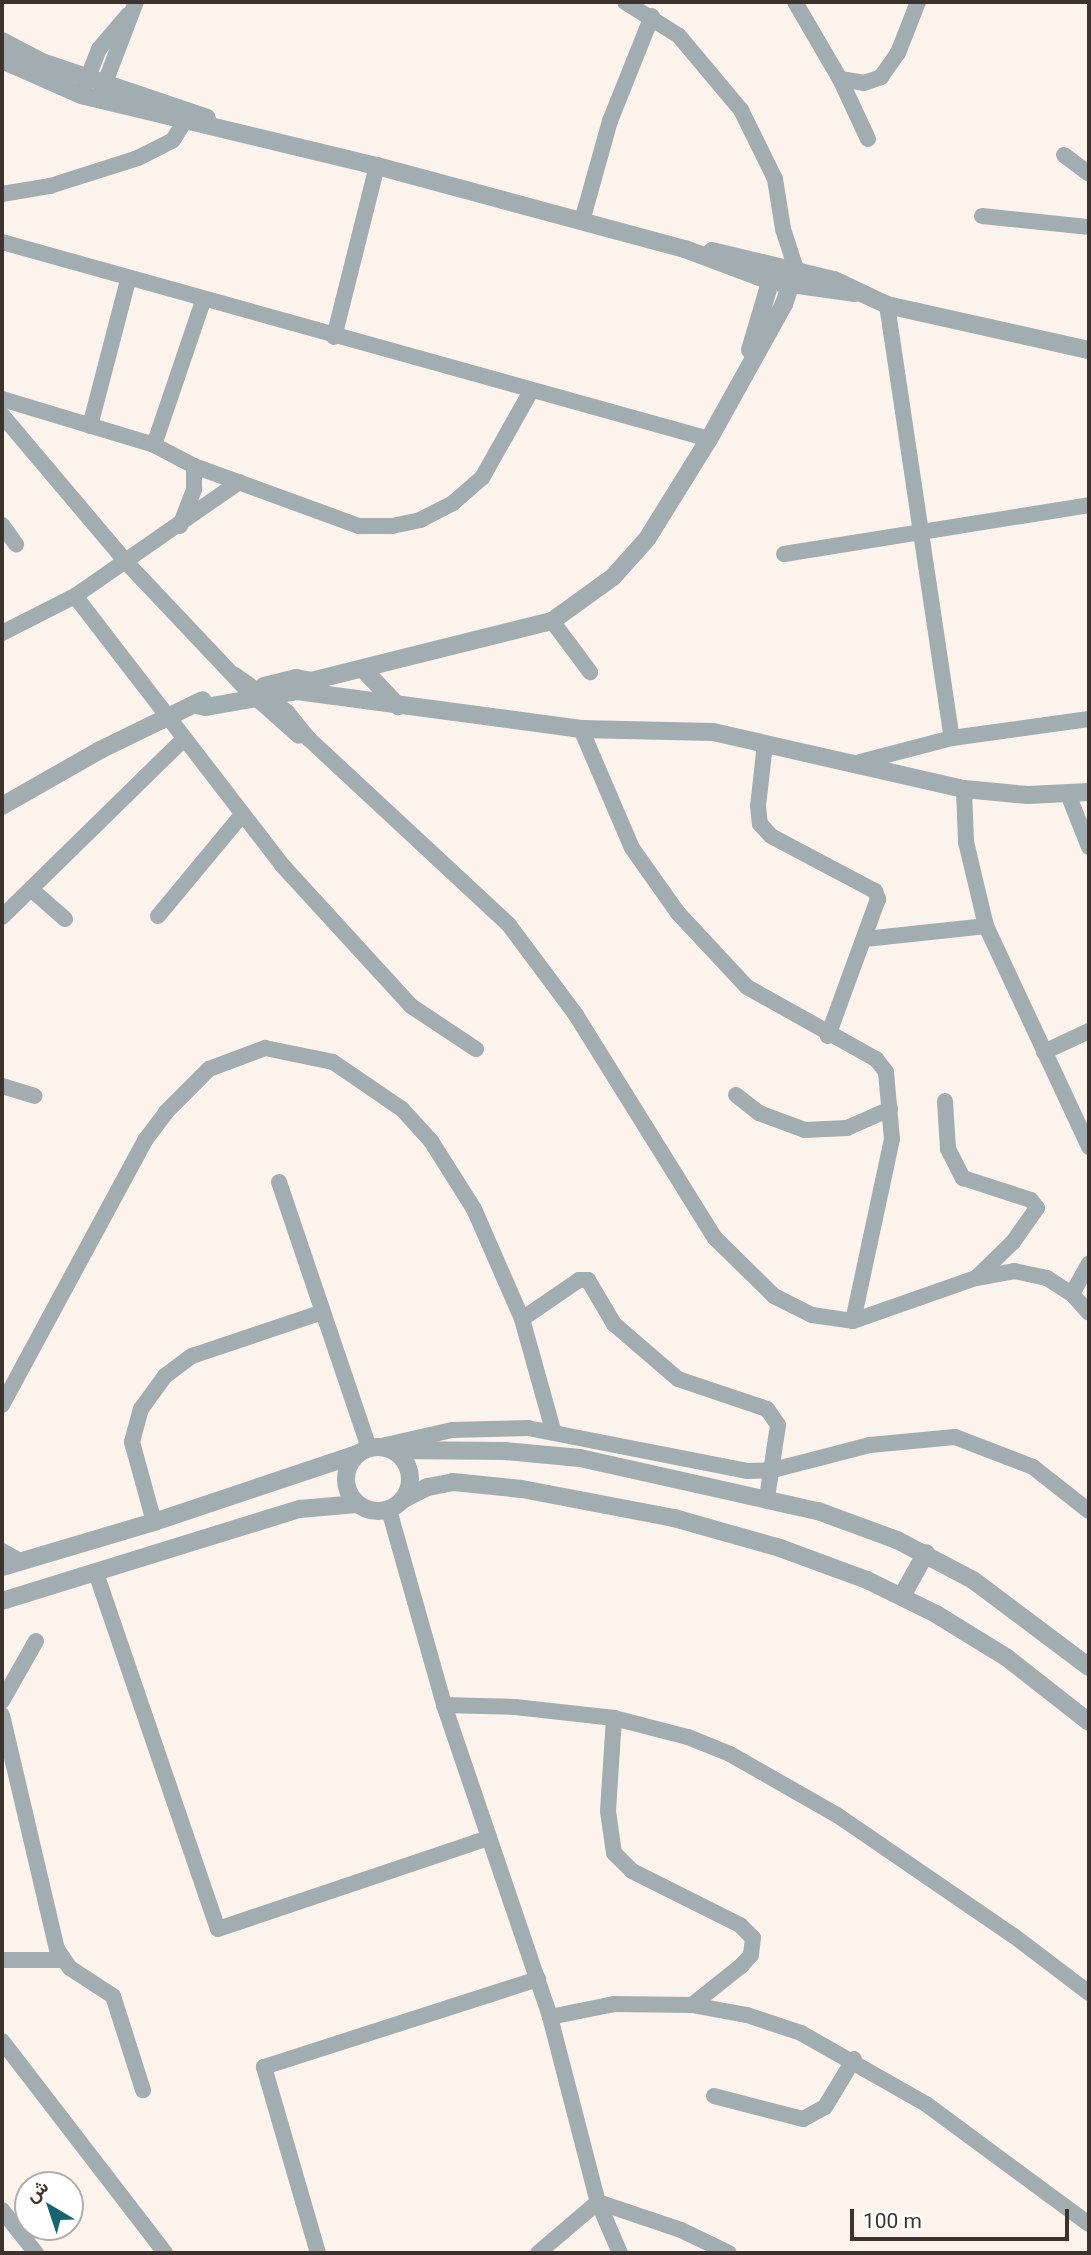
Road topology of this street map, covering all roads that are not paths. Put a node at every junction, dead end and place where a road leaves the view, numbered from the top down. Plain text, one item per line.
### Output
1 (626, 2) edge
2 (795, 2) edge
3 (918, 2) edge
4 (134, 6) edge
5 (652, 16) junction
6 (2, 41) edge
7 (2, 60) edge
8 (97, 78) junction
9 (839, 79) junction
10 (81, 95) junction
11 (99, 99) junction
12 (185, 121) junction
13 (223, 125) junction
14 (868, 139) dead end
15 (1064, 155) dead end
16 (377, 166) junction
17 (1089, 173) edge
18 (2, 194) edge
19 (982, 216) dead end
20 (582, 221) junction
21 (1089, 226) edge
22 (2, 242) edge
23 (790, 250) junction
24 (773, 272) junction
25 (794, 277) junction
26 (128, 280) junction
27 (203, 300) junction
28 (887, 305) junction
29 (334, 337) junction
30 (1089, 350) edge
31 (745, 367) junction
32 (531, 391) junction
33 (2, 399) edge
34 (2, 415) edge
35 (90, 426) junction
36 (709, 439) junction
37 (154, 445) junction
38 (194, 466) junction
39 (239, 482) junction
40 (1089, 505) edge
41 (2, 524) edge
42 (180, 526) junction
43 (922, 534) junction
44 (16, 544) dead end
45 (784, 554) dead end
46 (127, 563) junction
47 (75, 596) junction
48 (552, 621) junction
49 (2, 632) edge
50 (358, 672) junction
51 (590, 672) dead end
52 (304, 686) junction
53 (257, 693) junction
54 (364, 702) junction
55 (398, 706) junction
56 (164, 717) junction
57 (1089, 719) edge
58 (581, 729) junction
59 (952, 738) junction
60 (182, 741) junction
61 (765, 744) junction
62 (860, 762) junction
63 (964, 789) junction
64 (1089, 792) edge
65 (1068, 794) junction
66 (2, 806) edge
67 (241, 816) junction
68 (1089, 847) edge
69 (32, 890) junction
70 (158, 916) dead end
71 (2, 917) edge
72 (65, 919) dead end
73 (986, 926) junction
74 (865, 939) junction
75 (1089, 1031) edge
76 (828, 1036) junction
77 (476, 1049) dead end
78 (1044, 1052) junction
79 (2, 1086) edge
80 (736, 1095) dead end
81 (35, 1096) dead end
82 (945, 1101) dead end
83 (890, 1109) junction
84 (1089, 1147) edge
85 (279, 1182) dead end
86 (1089, 1263) edge
87 (976, 1278) junction
88 (1072, 1294) junction
89 (323, 1312) junction
90 (1089, 1313) edge
91 (522, 1319) junction
92 (853, 1321) junction
93 (2, 1405) edge
94 (553, 1430) junction
95 (374, 1450) junction
96 (773, 1470) junction
97 (767, 1497) junction
98 (357, 1504) junction
99 (396, 1505) junction
100 (1089, 1511) edge
101 (154, 1522) junction
102 (2, 1551) edge
103 (926, 1553) junction
104 (20, 1561) junction
105 (2, 1567) edge
106 (96, 1573) junction
107 (902, 1596) junction
108 (2, 1601) edge
109 (36, 1641) dead end
110 (1089, 1667) edge
111 (2, 1701) edge
112 (444, 1705) junction
113 (2, 1715) edge
114 (614, 1718) junction
115 (1089, 1722) edge
116 (489, 1838) junction
117 (2, 1960) edge
118 (62, 1960) junction
119 (538, 1979) junction
120 (1089, 1993) edge
121 (691, 2005) junction
122 (550, 2017) junction
123 (2, 2041) edge
124 (854, 2059) junction
125 (143, 2090) dead end
126 (713, 2096) dead end
127 (598, 2202) junction
128 (2, 2210) edge
129 (1089, 2224) edge
130 (534, 2252) edge
131 (36, 2253) edge
132 (166, 2253) edge
133 (318, 2253) edge
134 (620, 2253) edge
135 (729, 2253) edge

1 - 5 street
2 - 9 street
3 - 9 street
4 - 8 street
5 - 20 street
5 - 23 street
6 - 8 street
7 - 10 street
8 - 10 street
8 - 11 street
8 - 13 street
9 - 14 street
10 - 11 street
11 - 12 street
12 - 13 street
12 - 18 street
13 - 16 street
15 - 17 street
16 - 20 street
16 - 29 street
19 - 21 street
20 - 24 street
22 - 26 street
23 - 24 street
23 - 25 street
24 - 25 street
24 - 31 street
25 - 28 street
25 - 31 street
26 - 27 street
26 - 35 street
27 - 29 street
27 - 37 street
28 - 30 street
28 - 43 street
29 - 32 street
31 - 36 street
32 - 36 street
32 - 39 street
33 - 35 street
34 - 46 street
35 - 37 street
36 - 48 street
37 - 38 street
38 - 39 street
38 - 42 street
39 - 42 street
40 - 43 street
41 - 44 street
42 - 46 street
43 - 45 street
43 - 59 street
46 - 47 street
46 - 53 street
47 - 49 street
47 - 56 street
48 - 50 street
48 - 51 street
50 - 52 street
50 - 54 street
50 - 55 street
52 - 53 street
52 - 54 street
53 - 56 street
53 - 92 street
54 - 55 street
55 - 58 street
56 - 60 street
56 - 66 street
57 - 59 street
58 - 61 street
58 - 76 street
59 - 62 street
60 - 67 street
60 - 69 street
61 - 62 street
61 - 74 street
62 - 63 street
63 - 65 street
63 - 73 street
64 - 65 street
65 - 68 street
67 - 70 street
67 - 77 street
69 - 71 street
69 - 72 street
73 - 74 street
73 - 78 street
74 - 76 street
75 - 78 street
76 - 83 street
78 - 84 street
79 - 81 street
80 - 83 street
82 - 87 street
83 - 92 street
85 - 89 street
86 - 88 street
87 - 88 street
87 - 92 street
88 - 90 street
89 - 95 street
89 - 101 street
91 - 93 street
91 - 94 street
91 - 96 street
94 - 95 street
94 - 96 street
95 - 97 street
95 - 98 street
95 - 99 street
95 - 101 street
96 - 97 street
96 - 100 street
97 - 103 street
98 - 99 street
98 - 106 street
99 - 107 street
99 - 112 street
101 - 104 street
102 - 104 street
103 - 107 street
103 - 110 street
104 - 105 street
106 - 108 street
106 - 116 street
107 - 115 street
109 - 111 street
112 - 114 street
112 - 116 street
113 - 118 street
114 - 120 street
114 - 121 street
116 - 119 street
117 - 118 street
118 - 125 street
119 - 122 street
119 - 133 street
121 - 122 street
121 - 124 street
122 - 127 street
123 - 132 street
124 - 126 street
124 - 129 street
127 - 130 street
127 - 134 street
127 - 135 street
128 - 131 street

